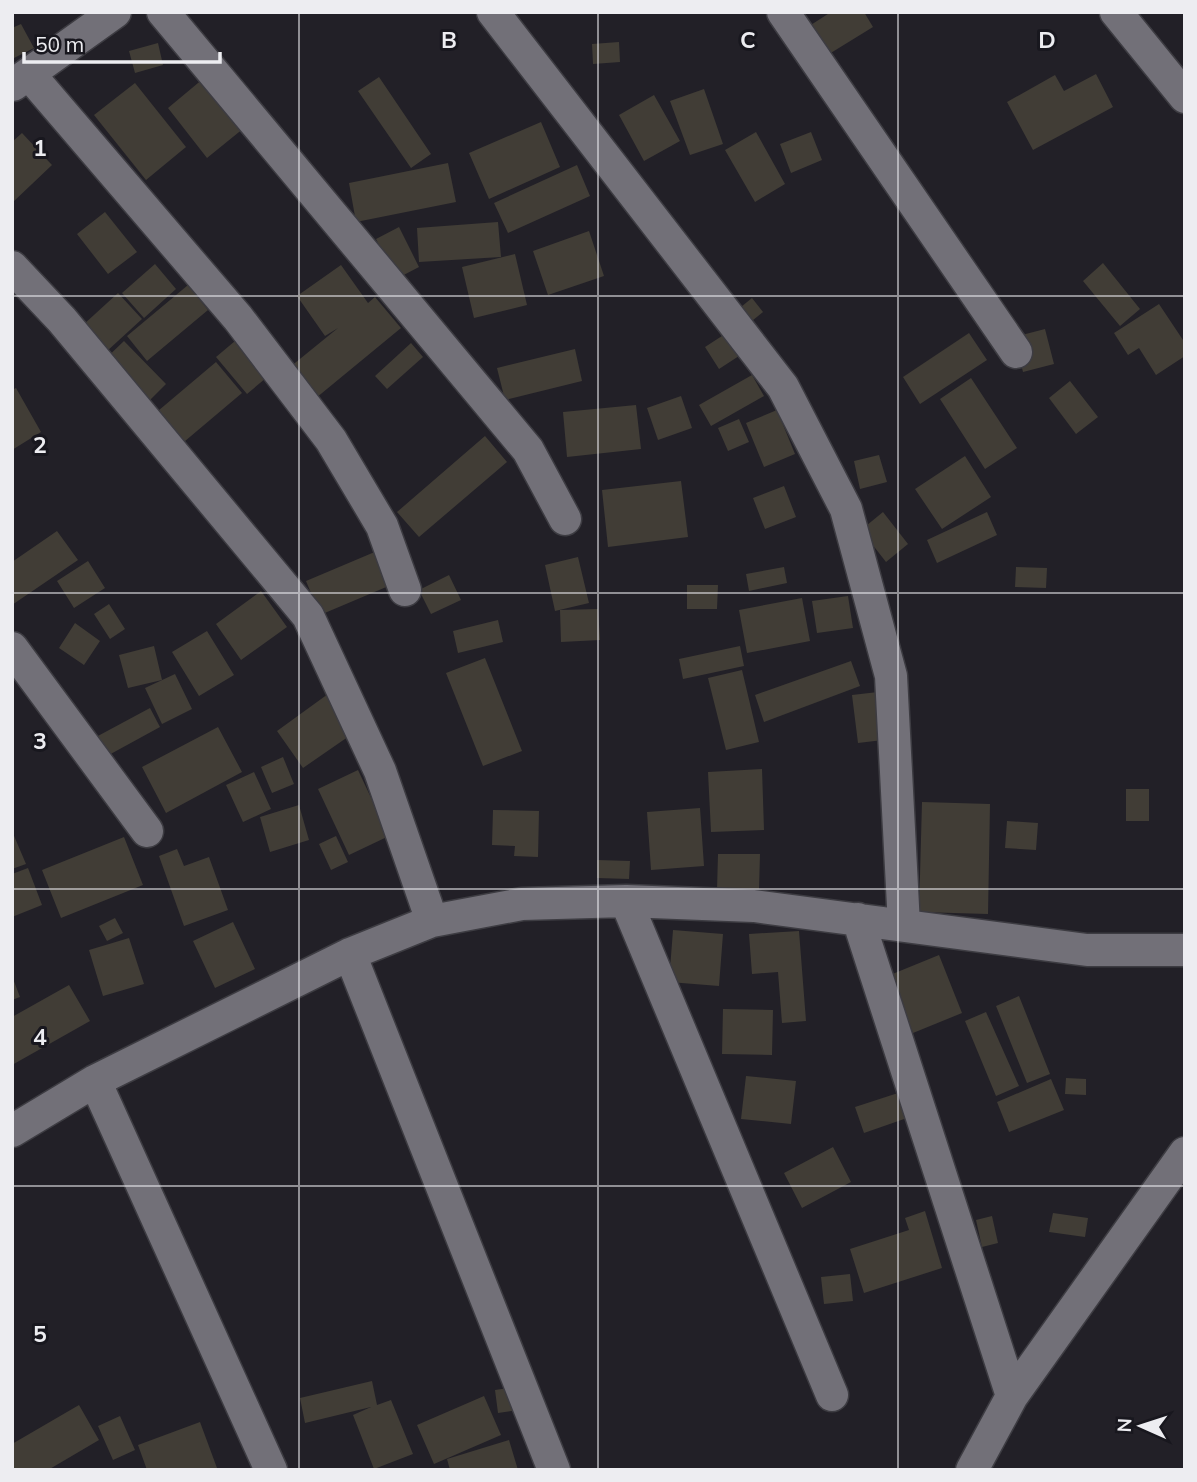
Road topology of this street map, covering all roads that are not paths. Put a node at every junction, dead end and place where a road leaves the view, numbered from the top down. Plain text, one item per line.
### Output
1 (115, 12) edge
2 (163, 12) edge
3 (494, 12) edge
4 (783, 12) edge
5 (1116, 12) edge
6 (20, 80) edge
7 (1185, 97) edge
8 (12, 267) edge
9 (1016, 352) dead end
10 (565, 519) dead end
11 (405, 590) dead end
12 (12, 648) edge
13 (147, 831) dead end
14 (626, 901) junction
15 (858, 919) junction
16 (432, 921) junction
17 (904, 925) junction
18 (1185, 950) edge
19 (350, 954) junction
20 (95, 1081) junction
21 (12, 1131) edge
22 (1185, 1153) edge
23 (832, 1395) dead end
24 (1012, 1396) junction
25 (271, 1470) edge
26 (554, 1470) edge
27 (972, 1470) edge

1 - 6 street
2 - 10 street
3 - 17 street
4 - 9 street
5 - 7 street
6 - 11 street
8 - 16 street
12 - 13 street
14 - 15 street
14 - 16 street
14 - 23 street
15 - 17 street
15 - 24 street
16 - 19 street
17 - 18 street
19 - 20 street
19 - 26 street
20 - 21 street
20 - 25 street
22 - 24 street
24 - 27 street

